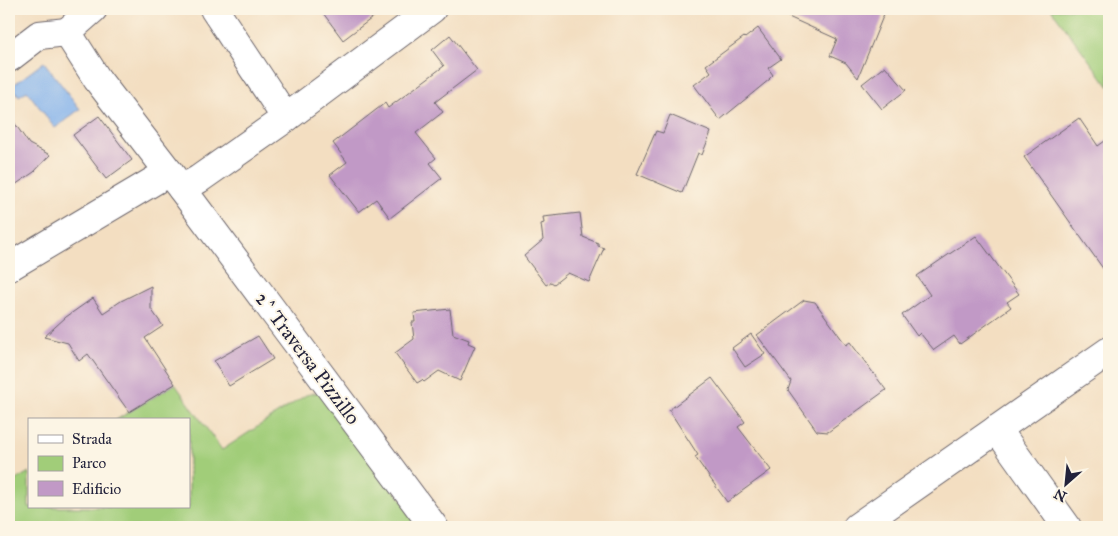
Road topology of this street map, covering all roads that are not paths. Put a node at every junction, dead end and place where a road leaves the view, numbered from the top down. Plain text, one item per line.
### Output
1 (93, 9) edge
2 (214, 9) edge
3 (432, 9) edge
4 (67, 32) junction
5 (9, 58) edge
6 (286, 118) junction
7 (175, 180) junction
8 (9, 268) edge
9 (1109, 351) edge
10 (997, 429) junction
11 (434, 527) edge
12 (857, 527) edge
13 (1067, 527) edge

1 - 4 street
2 - 6 street
3 - 6 street
4 - 5 street
4 - 7 street, 2^ Traversa Pizzillo
6 - 7 street
7 - 8 street
7 - 11 street, 2^ Traversa Pizzillo
9 - 10 street
10 - 12 street
10 - 13 street

